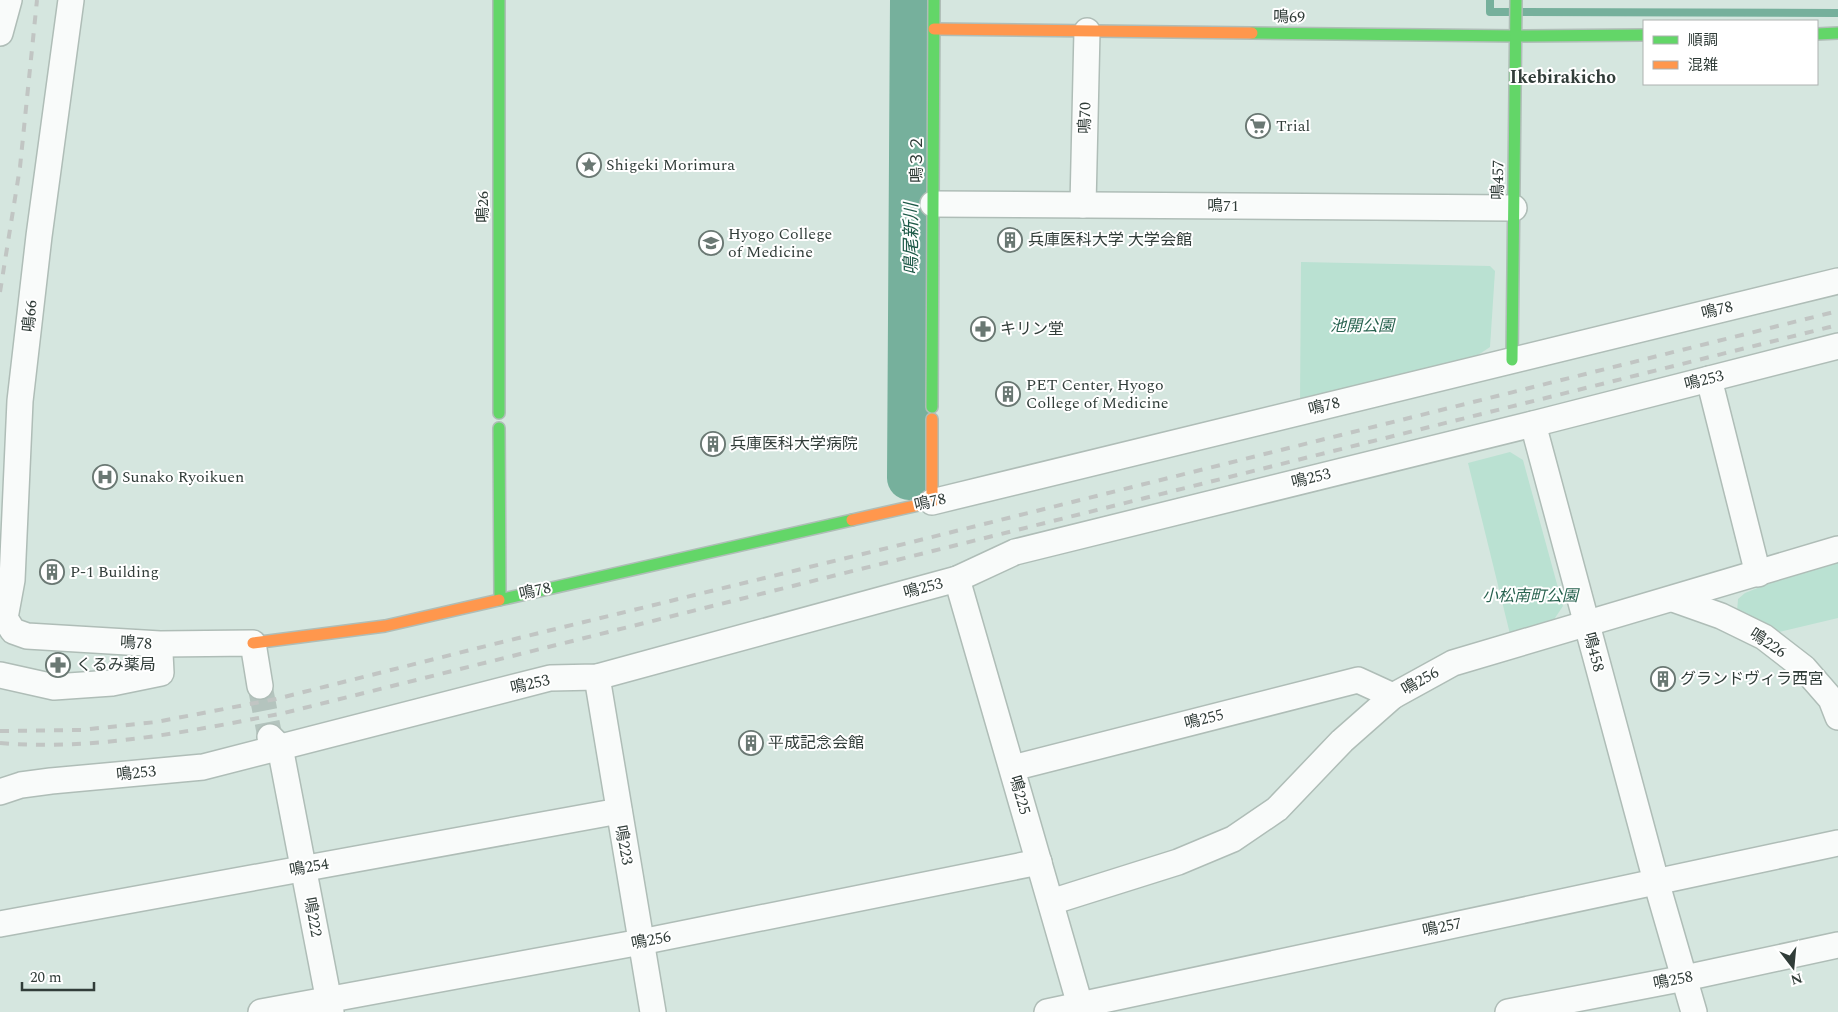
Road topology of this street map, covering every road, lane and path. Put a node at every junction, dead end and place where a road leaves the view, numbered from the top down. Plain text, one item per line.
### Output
1 (9, 0) edge
2 (71, 0) edge
3 (499, 0) edge
4 (934, 0) edge
5 (1516, 2) edge
6 (934, 29) junction
7 (1087, 31) junction
8 (0, 33) edge
9 (1643, 34) edge
10 (1818, 34) edge
11 (1838, 34) edge
12 (1516, 36) junction
13 (933, 204) junction
14 (1083, 205) junction
15 (1514, 208) junction
16 (1838, 281) edge
17 (1838, 346) edge
18 (1512, 360) junction
19 (1709, 379) junction
20 (499, 413) dead end
21 (1533, 424) junction
22 (499, 428) dead end
23 (932, 502) junction
24 (1838, 550) edge
25 (1758, 574) junction
26 (958, 579) junction
27 (500, 599) junction
28 (1673, 599) junction
29 (1586, 624) junction
30 (13, 631) joint
31 (253, 643) junction
32 (160, 652) dead end
33 (0, 675) edge
34 (597, 677) junction
35 (260, 686) tunnel mouth
36 (1394, 696) junction
37 (1838, 717) edge
38 (275, 742) junction
39 (1013, 768) junction
40 (0, 792) edge
41 (619, 811) junction
42 (1838, 842) edge
43 (1039, 862) junction
44 (305, 868) junction
45 (1656, 881) junction
46 (1050, 902) junction
47 (0, 924) edge
48 (641, 942) junction
49 (1838, 944) edge
50 (1685, 978) junction
51 (330, 1006) edge
52 (1081, 1009) edge
53 (261, 1012) edge
54 (653, 1012) edge
55 (1047, 1012) edge
56 (1508, 1012) edge
57 (1694, 1012) edge

1 - 8 street
2 - 30 street, 鳴66
3 - 20 street, 鳴26
4 - 6 street, 鳴３２
5 - 12 street, 鳴457
6 - 7 street, 鳴69
6 - 13 street, 鳴３２
7 - 12 street, 鳴69
7 - 14 street, 鳴70
9 - 12 street, 鳴69
10 - 11 street
12 - 15 street, 鳴457
13 - 14 street, 鳴71
13 - 23 street, 鳴３２
14 - 15 street, 鳴71
15 - 18 street, 鳴457
16 - 18 street, 鳴78
17 - 19 street, 鳴253
18 - 23 street, 鳴78
19 - 21 street, 鳴253
19 - 25 street
21 - 26 street, 鳴253
21 - 29 street, 鳴458
22 - 27 street
23 - 27 street, 鳴78
24 - 25 street, 鳴256
25 - 28 street, 鳴256
26 - 34 street, 鳴253
26 - 39 street, 鳴225
27 - 31 street, 鳴78
28 - 29 street, 鳴256
28 - 37 street, 鳴226
29 - 36 street, 鳴256
29 - 45 street, 鳴458
30 - 31 street, 鳴78
31 - 35 street
32 - 33 street
34 - 38 street, 鳴253
34 - 41 street, 鳴223
36 - 39 street, 鳴255
36 - 46 street, 鳴256
38 - 40 street, 鳴253
38 - 44 street, 鳴222
39 - 43 street, 鳴225
41 - 44 street, 鳴254
41 - 48 street, 鳴223
42 - 45 street, 鳴257
43 - 46 street, 鳴225
43 - 48 street, 鳴256
44 - 47 street, 鳴254
44 - 51 street, 鳴222
45 - 50 street, 鳴458
45 - 52 street, 鳴257
46 - 52 street, 鳴225
48 - 51 street, 鳴256
48 - 54 street, 鳴223
49 - 50 street, 鳴258
50 - 56 street, 鳴258
50 - 57 street, 鳴458
51 - 53 street, 鳴256
52 - 55 street, 鳴257

